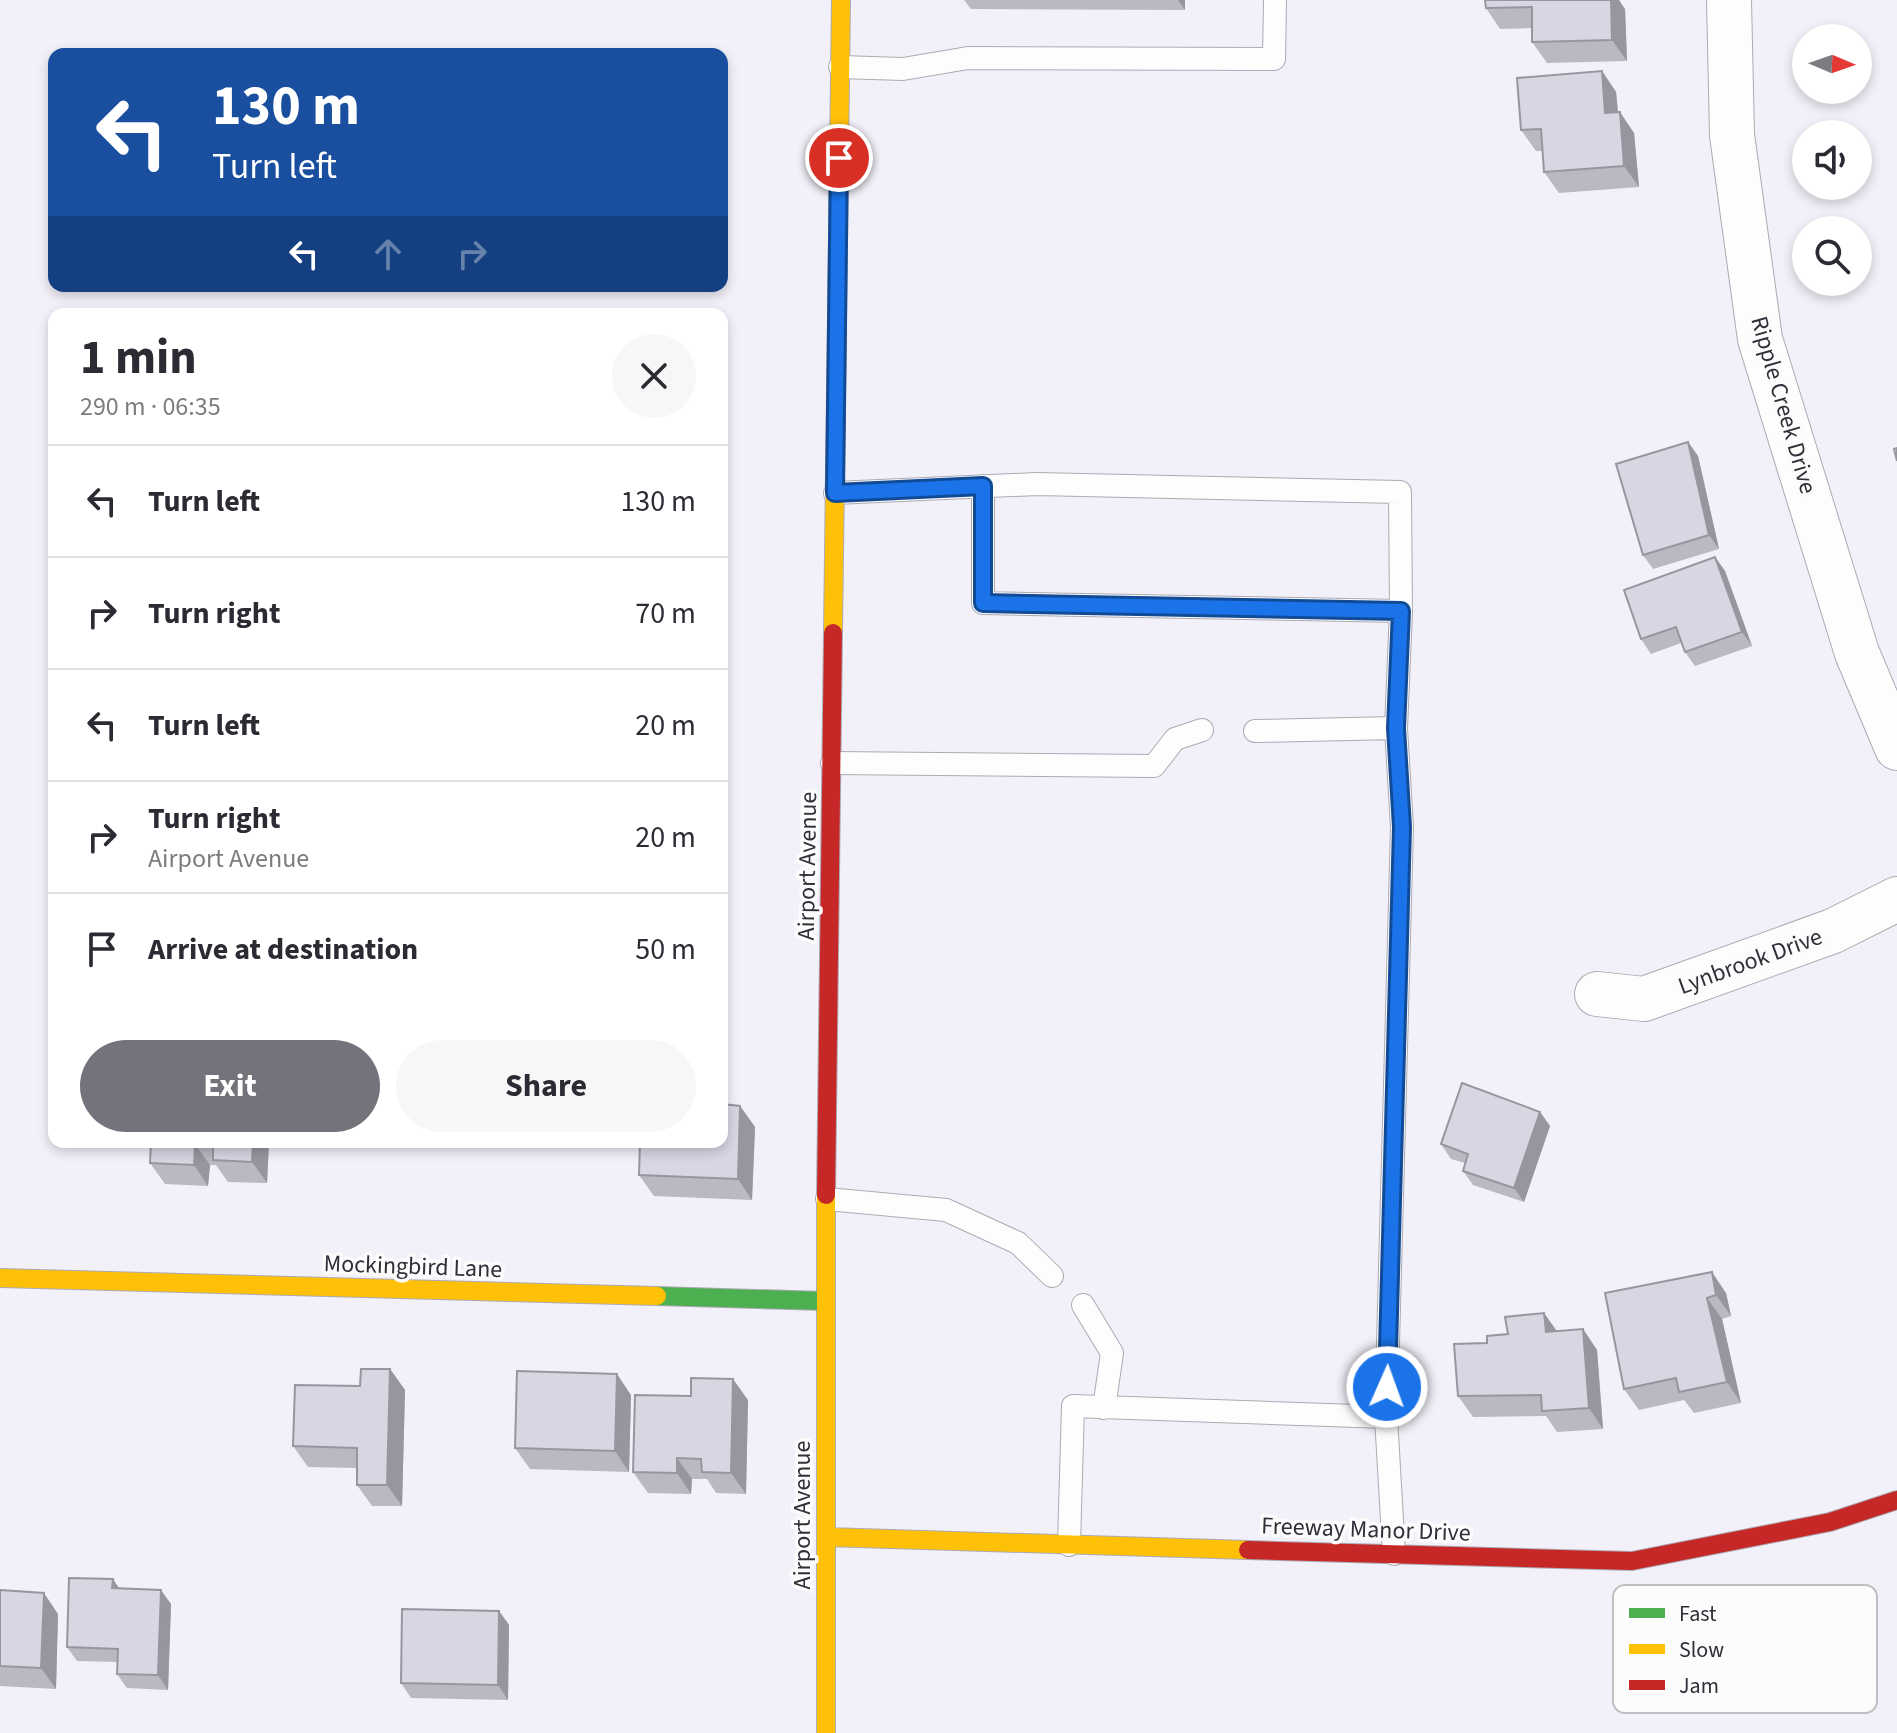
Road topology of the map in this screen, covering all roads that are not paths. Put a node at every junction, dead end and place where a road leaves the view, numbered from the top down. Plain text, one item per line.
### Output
1 (841, 0) edge
2 (1275, 0) edge
3 (1729, 0) edge
4 (840, 67) junction
5 (983, 486) junction
6 (835, 493) junction
7 (1401, 611) junction
8 (1396, 728) junction
9 (1202, 730) dead end
10 (1255, 731) dead end
11 (1897, 748) edge
12 (832, 763) junction
13 (1897, 899) edge
14 (1597, 994) dead end
15 (827, 1199) junction
16 (1052, 1276) dead end
17 (0, 1278) edge
18 (825, 1301) junction
19 (1083, 1305) dead end
20 (1104, 1408) junction
21 (1386, 1417) junction
22 (1897, 1500) edge
23 (827, 1537) junction
24 (1069, 1545) junction
25 (1394, 1554) junction
26 (826, 1733) edge

1 - 4 street, Airport Avenue
2 - 4 lane
3 - 11 street, Ripple Creek Drive
4 - 6 street, Airport Avenue
5 - 6 lane
5 - 7 lane
5 - 7 lane
6 - 12 street, Airport Avenue
7 - 8 lane
8 - 10 lane
8 - 21 lane
9 - 12 lane
12 - 15 street, Airport Avenue
13 - 14 street, Lynbrook Drive
15 - 16 lane
15 - 18 street, Airport Avenue
17 - 18 street, Mockingbird Lane
18 - 23 street, Airport Avenue
19 - 20 lane
20 - 21 lane
20 - 24 lane
21 - 25 lane
22 - 25 street, Freeway Manor Drive
23 - 24 street, Freeway Manor Drive
23 - 26 street, Airport Avenue
24 - 25 street, Freeway Manor Drive

